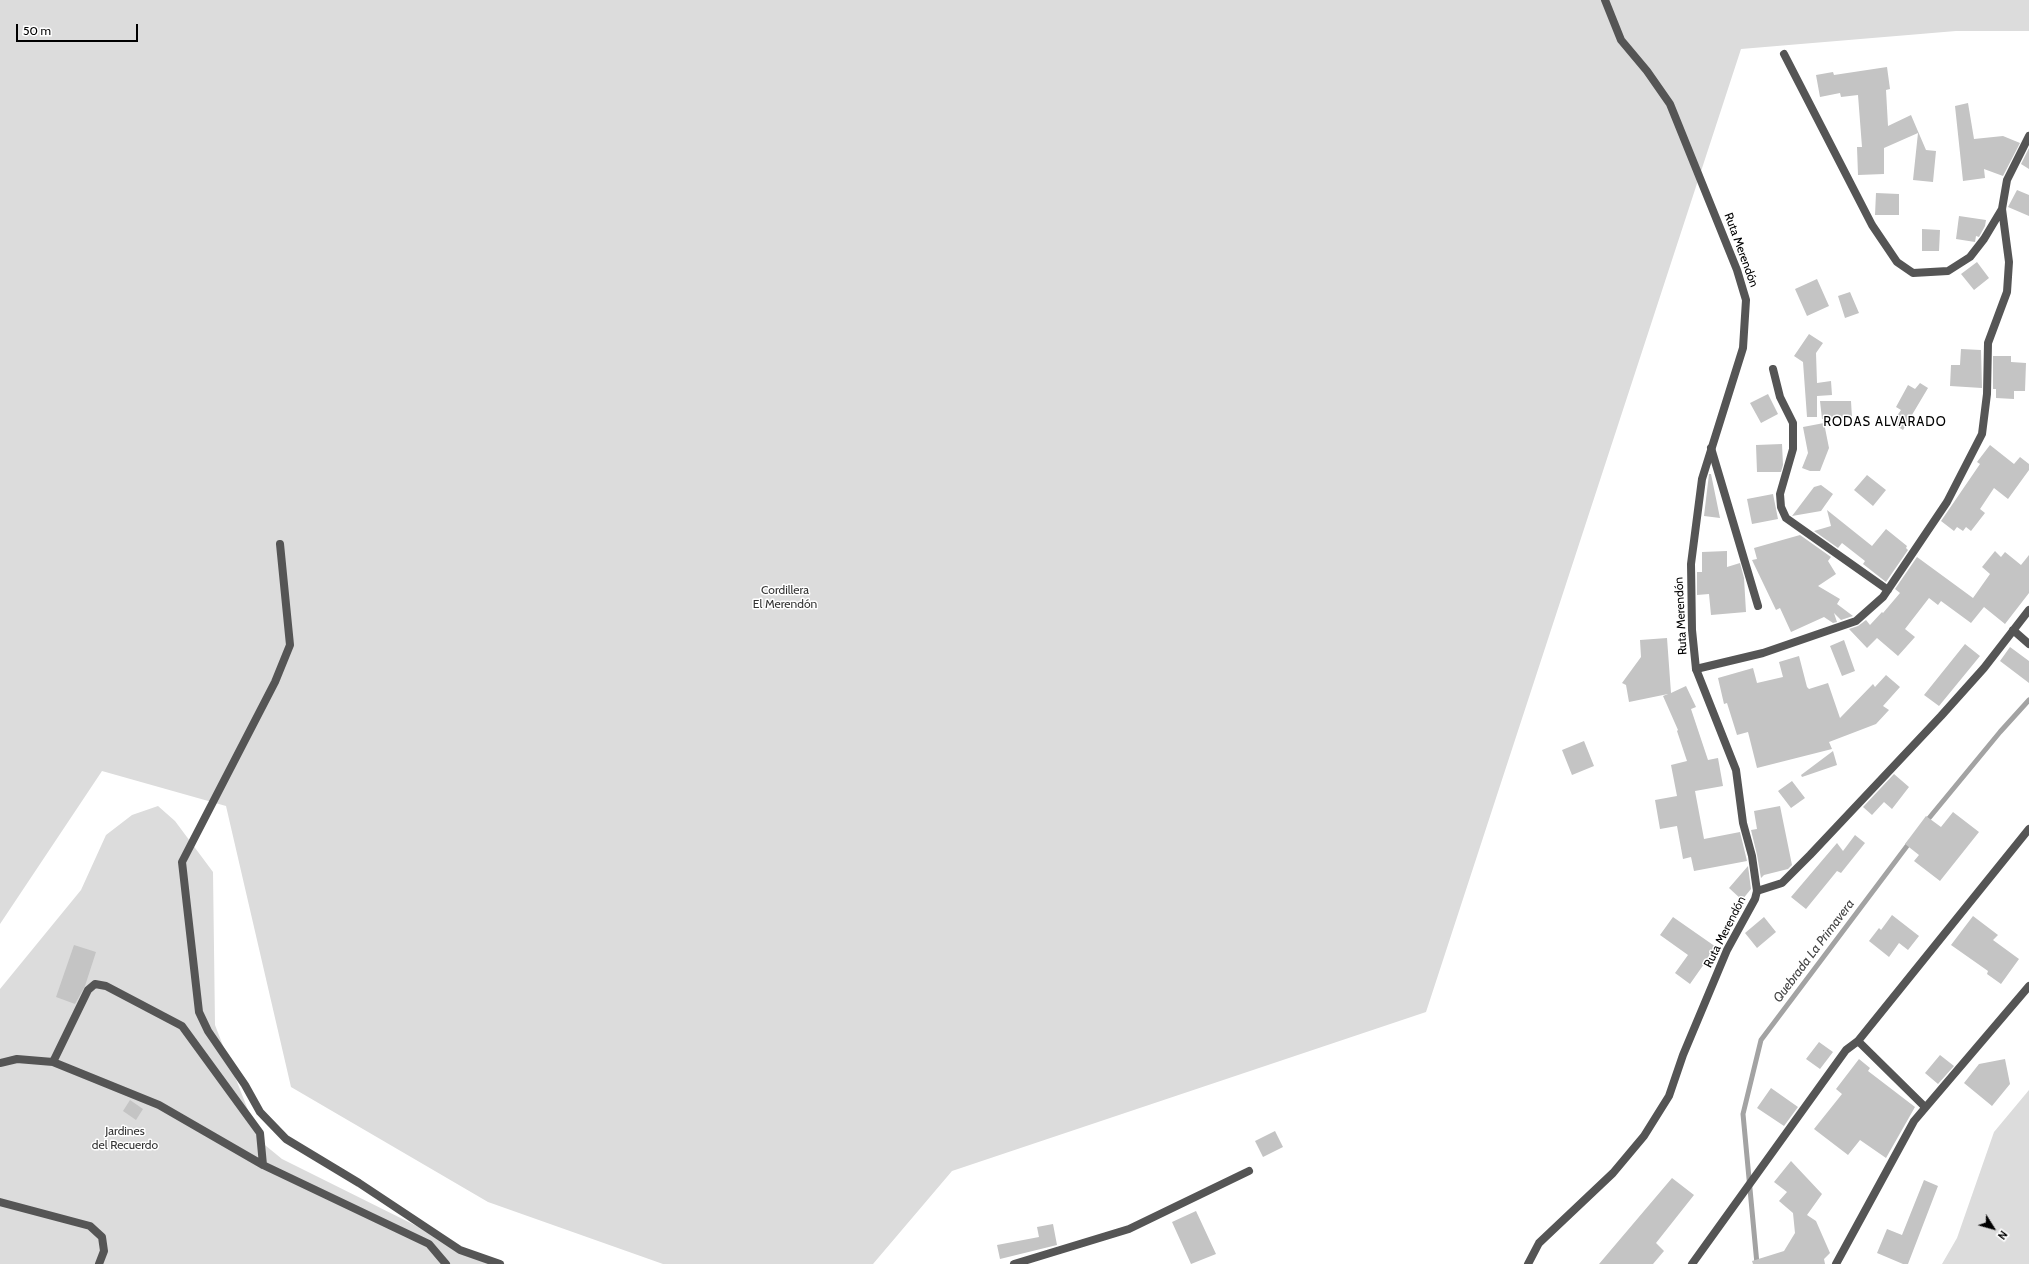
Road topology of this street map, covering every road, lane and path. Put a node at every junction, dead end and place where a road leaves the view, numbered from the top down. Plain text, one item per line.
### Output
1 (1605, 0) edge
2 (1784, 54) dead end
3 (2029, 136) edge
4 (2002, 209) junction
5 (1773, 369) dead end
6 (1711, 448) junction
7 (280, 544) dead end
8 (1888, 590) junction
9 (1758, 606) dead end
10 (2029, 610) edge
11 (2013, 630) junction
12 (2029, 644) edge
13 (1696, 669) junction
14 (2029, 829) edge
15 (1757, 891) junction
16 (2029, 986) edge
17 (1858, 1041) junction
18 (53, 1062) junction
19 (0, 1063) edge
20 (1925, 1107) junction
21 (263, 1165) junction
22 (1249, 1171) dead end
23 (0, 1202) edge
24 (99, 1264) edge
25 (446, 1264) edge
26 (500, 1264) edge
27 (1014, 1264) edge
28 (1528, 1264) edge
29 (1692, 1264) edge
30 (1836, 1264) edge

1 - 6 street, Ruta Merendón
2 - 4 street
3 - 4 street
4 - 8 street
5 - 8 street
6 - 9 street
6 - 13 street, Ruta Merendón
7 - 26 street
8 - 13 street
10 - 11 street
11 - 12 street
11 - 15 street
13 - 15 street, Ruta Merendón
14 - 17 street
15 - 28 street, Ruta Merendón
16 - 20 street
17 - 20 street
17 - 29 street
18 - 19 street
18 - 21 street
18 - 21 street
20 - 30 street
21 - 25 street
22 - 27 street
23 - 24 street

